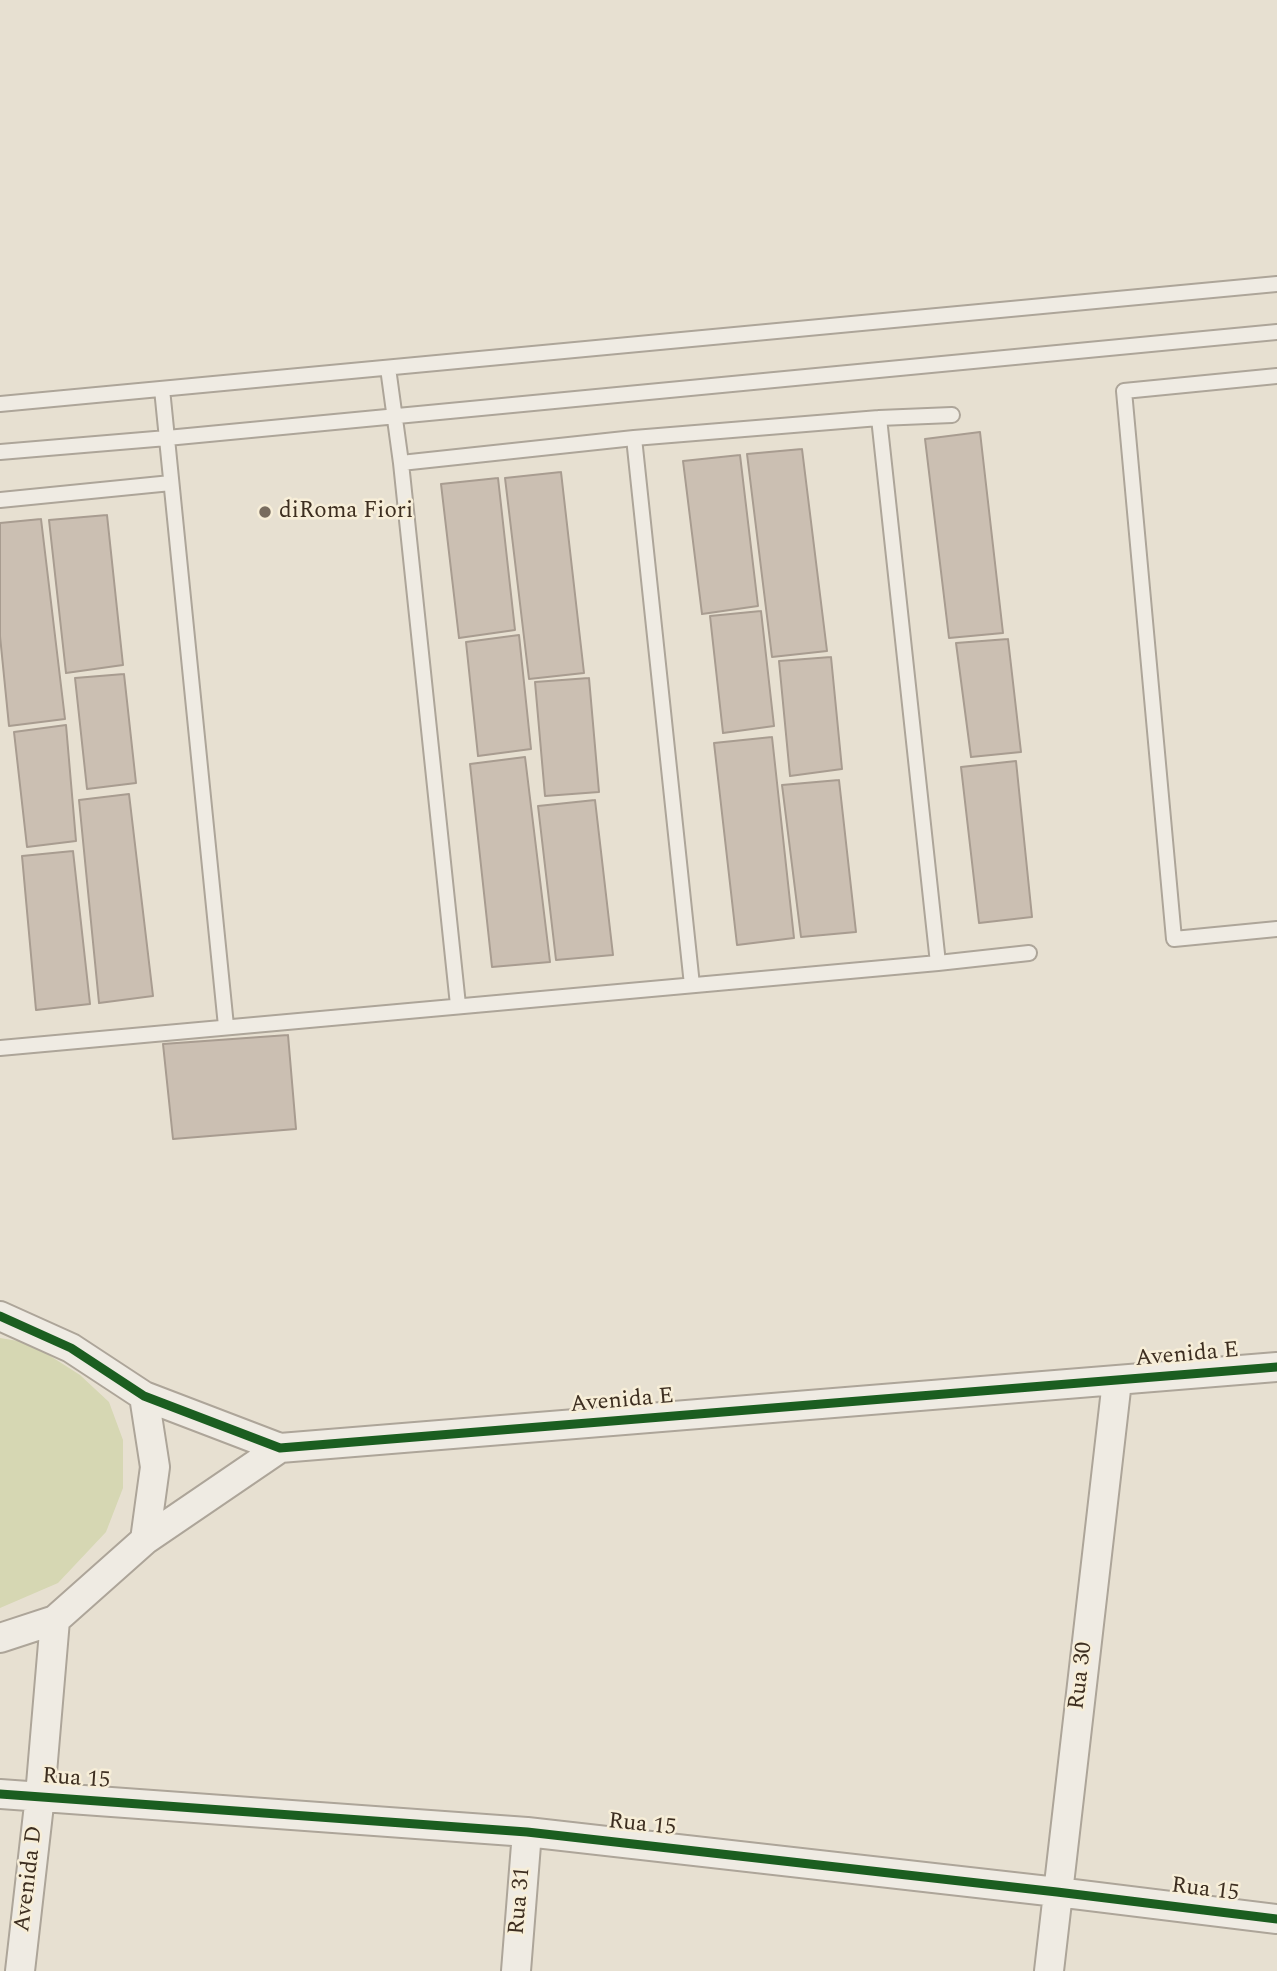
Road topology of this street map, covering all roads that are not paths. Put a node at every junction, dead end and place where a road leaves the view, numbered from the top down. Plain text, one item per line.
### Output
1 (1277, 284) edge
2 (1277, 332) edge
3 (388, 368) junction
4 (1277, 376) edge
5 (162, 389) junction
6 (0, 404) edge
7 (952, 415) dead end
8 (394, 416) junction
9 (879, 418) junction
10 (167, 438) junction
11 (634, 438) junction
12 (0, 452) edge
13 (401, 463) junction
14 (171, 483) junction
15 (0, 500) edge
16 (1277, 929) edge
17 (1029, 953) dead end
18 (938, 963) junction
19 (692, 985) junction
20 (458, 1005) junction
21 (226, 1026) junction
22 (0, 1048) edge
23 (0, 1316) edge
24 (1277, 1367) edge
25 (1117, 1381) junction
26 (144, 1396) junction
27 (280, 1448) junction
28 (145, 1540) junction
29 (55, 1620) junction
30 (0, 1638) edge
31 (0, 1794) edge
32 (40, 1796) junction
33 (527, 1832) junction
34 (1057, 1892) junction
35 (1277, 1919) edge
36 (20, 1971) edge
37 (516, 1971) edge
38 (1049, 1971) edge

1 - 3 lane
2 - 8 lane
3 - 5 lane
3 - 8 lane
4 - 16 lane
5 - 6 lane
5 - 10 lane
7 - 9 lane
8 - 10 lane
8 - 13 lane
9 - 11 lane
9 - 18 lane
10 - 12 lane
10 - 14 lane
11 - 13 lane
11 - 19 lane
13 - 20 lane
14 - 15 lane
14 - 21 lane
17 - 18 lane
18 - 19 lane
19 - 20 lane
20 - 21 lane
21 - 22 lane
23 - 26 street, Avenida E
24 - 25 street, Avenida E
25 - 27 street, Avenida E
25 - 34 street, Rua 30
26 - 27 street, Avenida E
26 - 28 street
27 - 28 street, Avenida E
28 - 29 street, Avenida E
29 - 30 street, Avenida E
29 - 32 street, Avenida D
31 - 32 street, Rua 15
32 - 33 street, Rua 15
32 - 36 street, Avenida D
33 - 34 street, Rua 15
33 - 37 street, Rua 31
34 - 35 street, Rua 15
34 - 38 street, Rua 30

